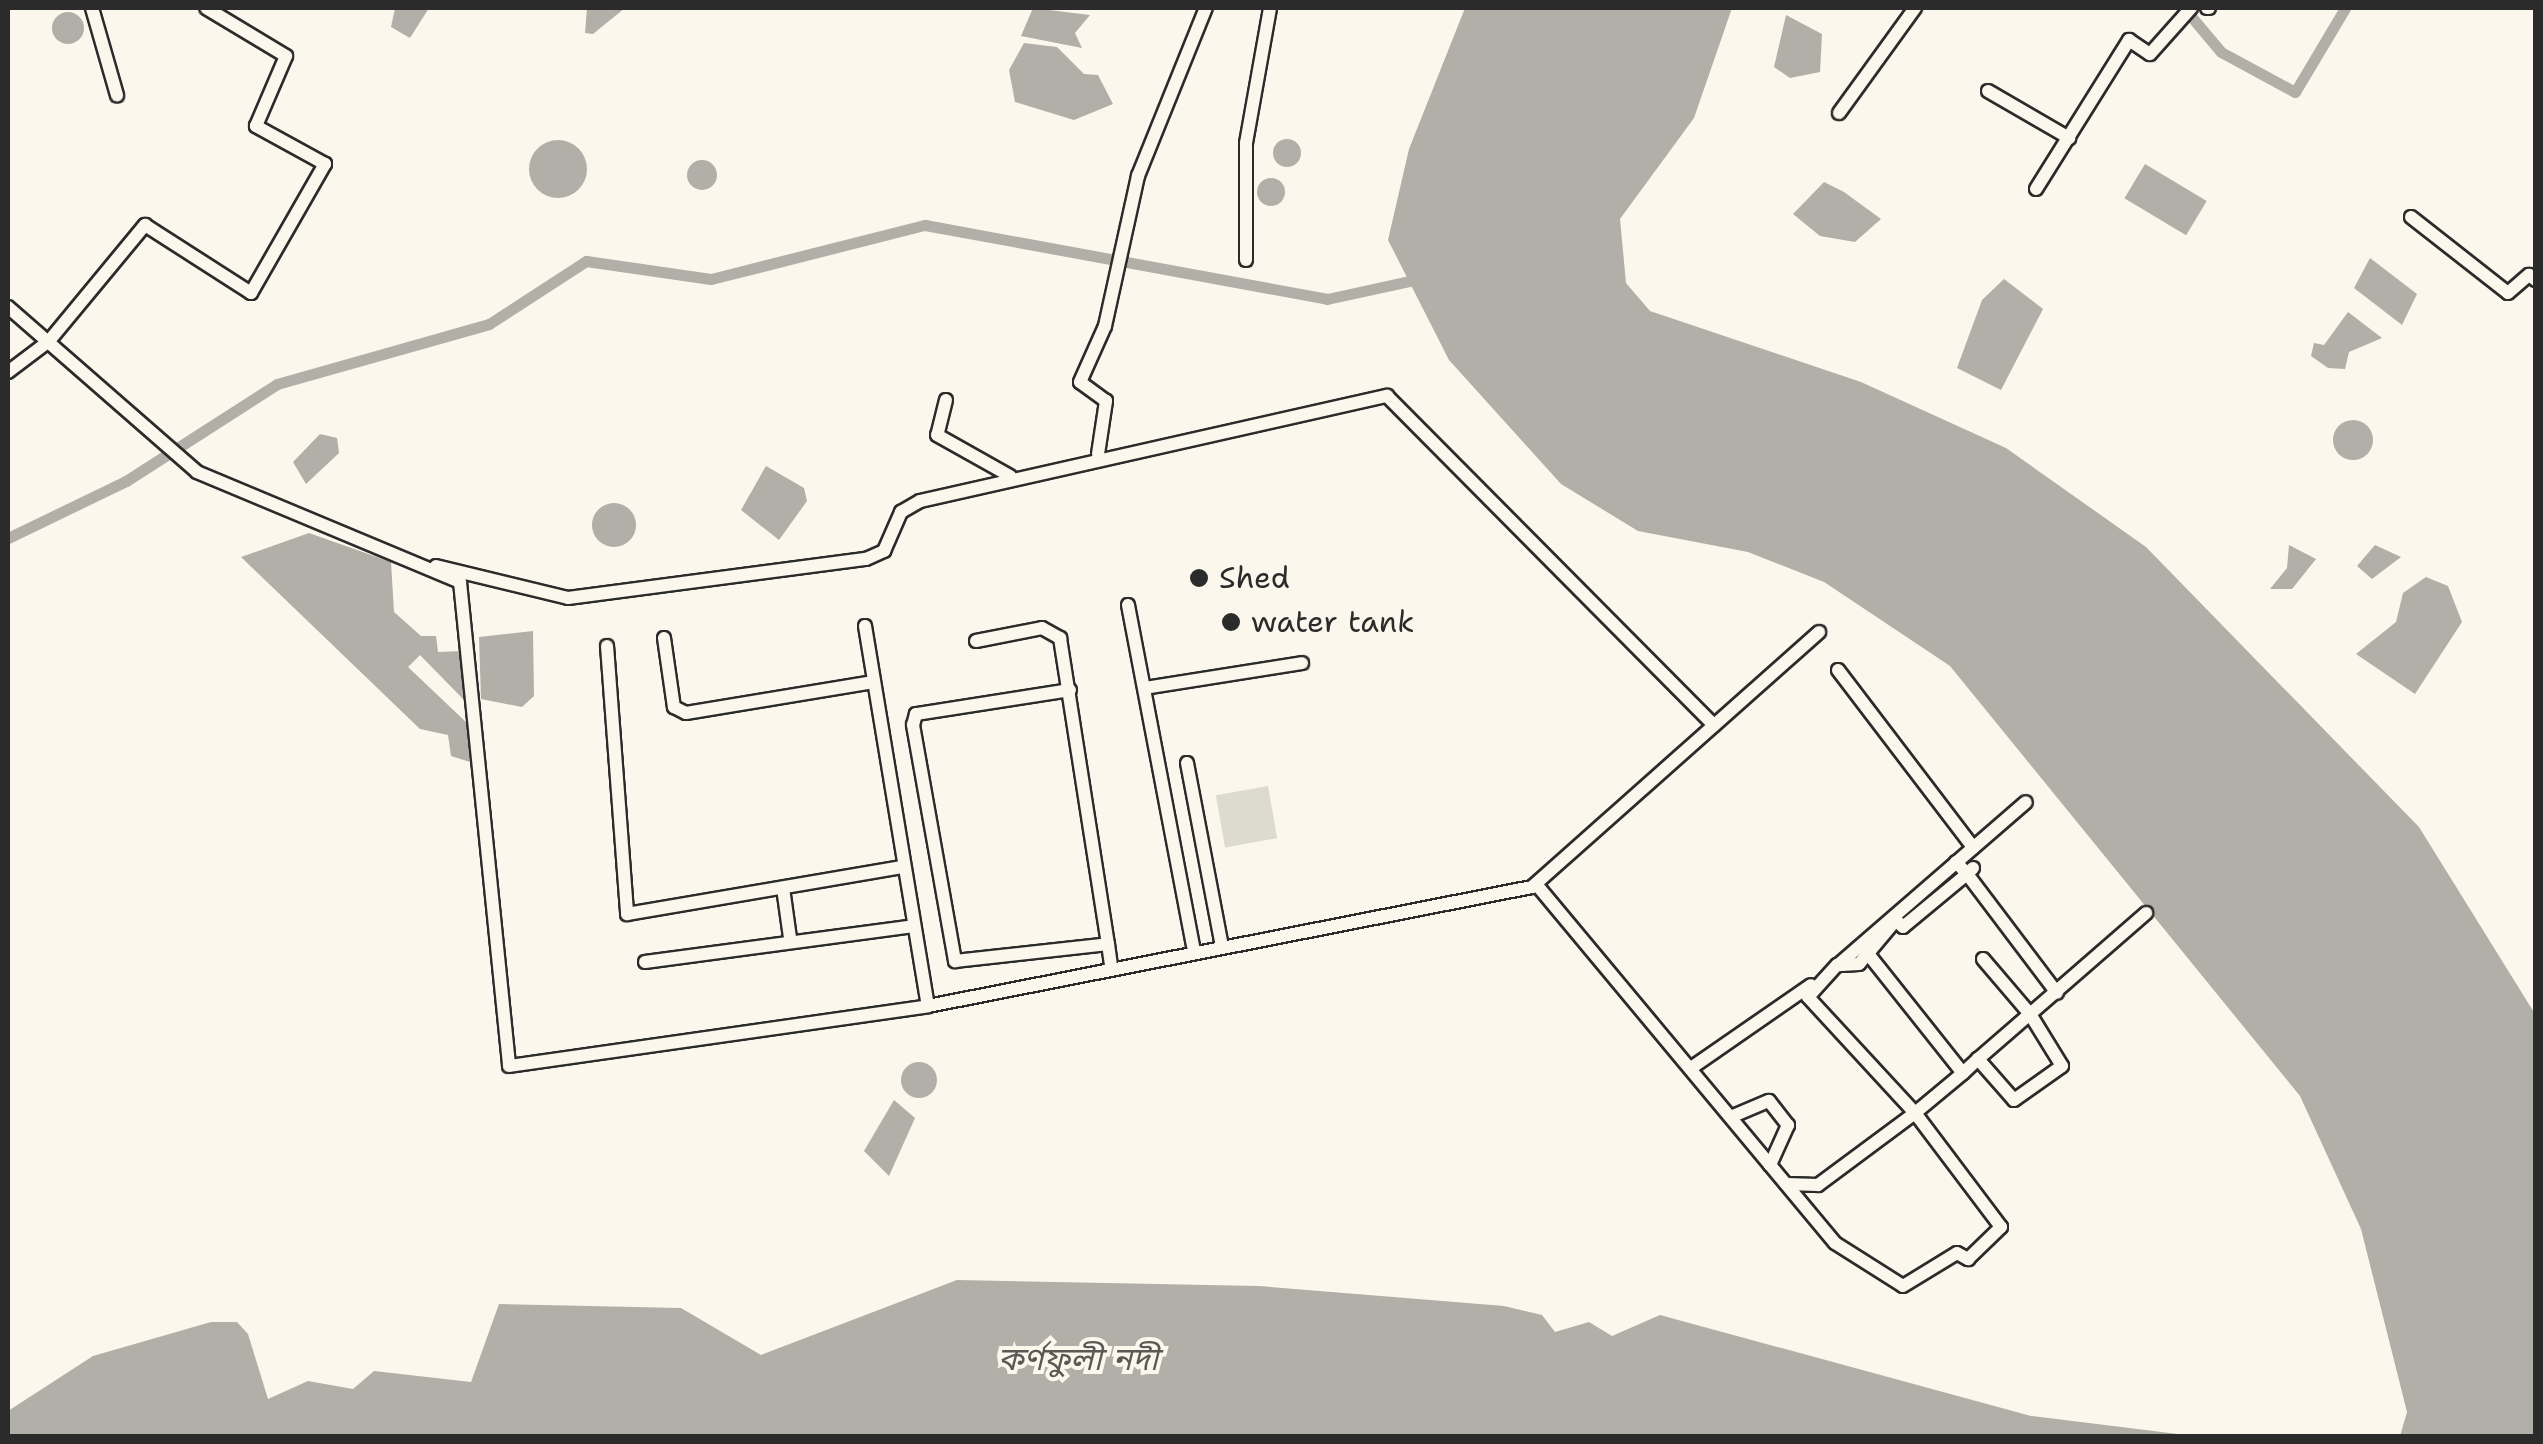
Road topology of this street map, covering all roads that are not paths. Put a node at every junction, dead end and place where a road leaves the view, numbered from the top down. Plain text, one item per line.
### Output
1 (92, 8) edge
2 (206, 8) edge
3 (1206, 8) edge
4 (1270, 8) edge
5 (1915, 8) edge
6 (2191, 8) edge
7 (1988, 91) dead end
8 (117, 95) dead end
9 (1839, 113) dead end
10 (2069, 138) junction
11 (2036, 190) dead end
12 (2410, 217) dead end
13 (1246, 260) dead end
14 (2536, 280) edge
15 (8, 307) edge
16 (49, 342) junction
17 (8, 372) edge
18 (946, 400) dead end
19 (1098, 454) junction
20 (1010, 476) junction
21 (420, 565) junction
22 (1128, 605) dead end
23 (865, 626) dead end
24 (1819, 632) dead end
25 (664, 638) dead end
26 (976, 641) dead end
27 (608, 646) dead end
28 (1302, 662) dead end
29 (1838, 670) dead end
30 (873, 682) junction
31 (1144, 688) junction
32 (1070, 690) junction
33 (1714, 725) junction
34 (1187, 763) dead end
35 (2026, 802) dead end
36 (1973, 848) junction
37 (1956, 862) junction
38 (902, 867) junction
39 (1970, 871) junction
40 (1536, 884) junction
41 (783, 888) junction
42 (2146, 912) dead end
43 (914, 926) junction
44 (790, 938) junction
45 (1221, 942) junction
46 (1108, 944) junction
47 (1193, 947) junction
48 (1869, 955) junction
49 (1983, 959) dead end
50 (644, 962) dead end
51 (1837, 965) junction
52 (1111, 966) junction
53 (2057, 993) junction
54 (928, 1006) junction
55 (2030, 1014) junction
56 (1978, 1060) junction
57 (1694, 1066) junction
58 (1963, 1073) junction
59 (1915, 1114) junction
60 (1732, 1116) junction
61 (1770, 1165) junction
62 (1786, 1184) junction

1 - 8 street
2 - 16 street
3 - 19 street
4 - 13 street
5 - 9 street
6 - 10 street
7 - 10 street
10 - 11 street
12 - 14 street
15 - 16 street
16 - 17 street
16 - 21 street
18 - 20 street
19 - 20 street
19 - 33 street
20 - 21 street
21 - 54 street
22 - 31 street
23 - 30 street
24 - 33 street
25 - 30 street
26 - 32 street
27 - 41 street
28 - 31 street
29 - 36 street
30 - 38 street
31 - 47 street
32 - 46 street
32 - 46 street
33 - 40 street
34 - 45 street
35 - 36 street
36 - 37 street
37 - 39 street
37 - 51 street
38 - 41 street
38 - 43 street
39 - 48 street
39 - 53 street
40 - 45 street
40 - 57 street
41 - 44 street
42 - 53 street
43 - 44 street
43 - 54 street
44 - 50 street
45 - 47 street
46 - 52 street
47 - 52 street
48 - 51 street
48 - 58 street
49 - 55 street
51 - 57 street
51 - 59 street
52 - 54 street
53 - 55 street
55 - 56 street
55 - 56 street
56 - 58 street
57 - 60 street
58 - 59 street
59 - 62 street
59 - 62 street
60 - 61 street
60 - 61 street
61 - 62 street

